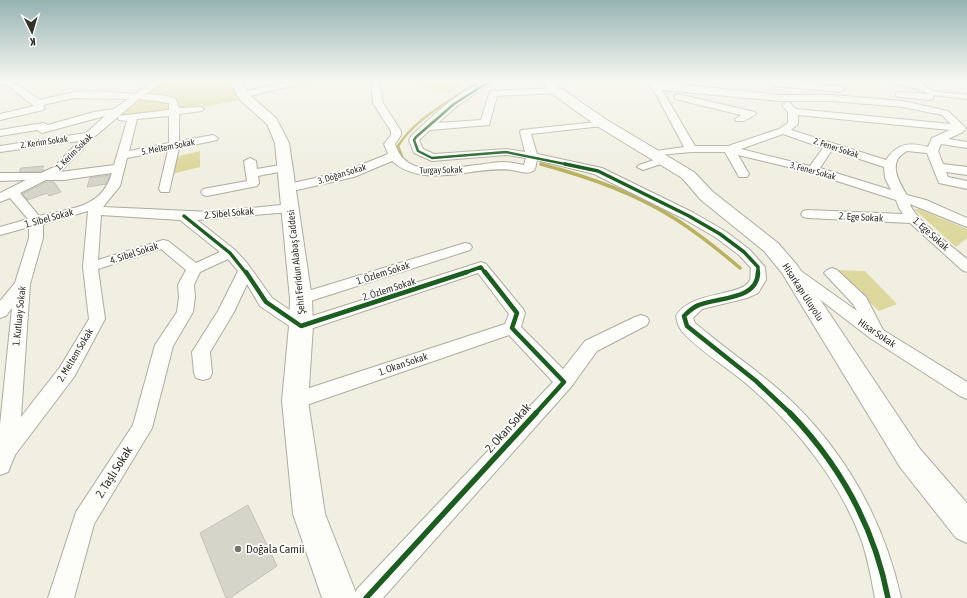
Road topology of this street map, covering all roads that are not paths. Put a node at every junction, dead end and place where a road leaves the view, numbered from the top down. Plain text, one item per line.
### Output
1 (36, 109) edge
2 (85, 109) edge
3 (120, 109) edge
4 (174, 109) edge
5 (199, 109) dead end
6 (260, 109) edge
7 (382, 109) edge
8 (448, 109) edge
9 (489, 109) edge
10 (583, 109) edge
11 (668, 109) edge
12 (733, 109) edge
13 (790, 109) edge
14 (926, 109) edge
15 (116, 112) junction
16 (793, 112) junction
17 (174, 113) junction
18 (0, 117) edge
19 (133, 117) junction
20 (856, 117) junction
21 (740, 119) dead end
22 (107, 120) junction
23 (900, 121) junction
24 (602, 123) junction
25 (928, 124) junction
26 (835, 125) dead end
27 (427, 127) junction
28 (43, 128) junction
29 (963, 128) edge
30 (783, 131) junction
31 (0, 133) edge
32 (89, 136) junction
33 (213, 138) dead end
34 (906, 140) junction
35 (936, 140) junction
36 (40, 142) junction
37 (967, 145) edge
38 (174, 146) junction
39 (830, 146) junction
40 (0, 149) edge
41 (691, 149) junction
42 (729, 149) junction
43 (932, 151) junction
44 (394, 156) junction
45 (653, 160) junction
46 (120, 162) junction
47 (530, 162) junction
48 (889, 165) junction
49 (938, 166) junction
50 (813, 170) junction
51 (967, 171) edge
52 (743, 174) dead end
53 (45, 177) junction
54 (0, 178) edge
55 (967, 185) edge
56 (288, 188) junction
57 (165, 189) dead end
58 (207, 192) dead end
59 (6, 195) edge
60 (902, 197) junction
61 (96, 208) junction
62 (808, 214) dead end
63 (184, 216) junction
64 (914, 219) junction
65 (36, 221) junction
66 (967, 223) edge
67 (0, 231) edge
68 (465, 247) dead end
69 (230, 254) junction
70 (90, 267) junction
71 (967, 267) edge
72 (194, 269) junction
73 (790, 270) junction
74 (245, 271) junction
75 (832, 273) dead end
76 (22, 284) junction
77 (301, 299) junction
78 (0, 312) edge
79 (641, 321) dead end
80 (302, 326) junction
81 (512, 328) junction
82 (876, 334) junction
83 (203, 373) dead end
84 (564, 382) junction
85 (967, 391) edge
86 (295, 401) junction
87 (3, 452) edge
88 (967, 527) edge
89 (61, 598) edge
90 (340, 598) edge
91 (366, 598) edge
92 (888, 598) edge

1 - 18 street
2 - 28 street
3 - 15 street, 1. Kerim Sokak
4 - 17 street
5 - 17 street
6 - 56 street, Şehit Feridun Alabaş Caddesi
7 - 44 street
8 - 27 street
9 - 27 street
10 - 24 street, Hisarkapı Uluyolu
11 - 41 street
12 - 21 street
13 - 16 street
14 - 29 street
15 - 22 street, 1. Kerim Sokak
15 - 28 street
16 - 20 street
16 - 30 street
17 - 19 street
17 - 38 street
19 - 22 street
19 - 46 street
20 - 23 street
20 - 26 street
22 - 32 street, 1. Kerim Sokak
23 - 25 street
23 - 34 street
24 - 45 street, Hisarkapı Uluyolu
24 - 47 street
25 - 29 street
25 - 35 street
27 - 47 street
28 - 31 street
28 - 36 street
29 - 35 street
30 - 39 street, 2. Fener Sokak
30 - 42 street
32 - 36 street, 2. Kerim Sokak
32 - 53 street, 1. Kerim Sokak
33 - 38 street, 5. Meltem Sokak
34 - 43 street
34 - 48 street
35 - 37 street
35 - 43 street
36 - 40 street, 2. Kerim Sokak
38 - 46 street, 5. Meltem Sokak
38 - 57 street
39 - 48 street, 2. Fener Sokak
39 - 50 street
41 - 42 street, 3. Fener Sokak
41 - 45 street, 3. Fener Sokak
42 - 50 street, 3. Fener Sokak
42 - 52 street
43 - 49 street
44 - 47 street, Turgay Sokak
44 - 56 street, 3. Doğan Sokak
45 - 73 street, Hisarkapı Uluyolu
46 - 53 street, 5. Meltem Sokak
46 - 61 street
47 - 92 street
48 - 60 street, 1. Ege Sokak
49 - 51 street
49 - 55 street
50 - 60 street, 3. Fener Sokak
53 - 54 street
53 - 59 street, 1. Kerim Sokak
56 - 58 street
56 - 63 street, 2. Sibel Sokak
56 - 77 street, Şehit Feridun Alabaş Caddesi
59 - 65 street
60 - 64 street, 1. Ege Sokak
60 - 66 street, 3. Fener Sokak
61 - 63 street, 2. Sibel Sokak
61 - 65 street, 1. Sibel Sokak
61 - 70 street, 2. Meltem Sokak
62 - 64 street, 2. Ege Sokak
63 - 69 street
64 - 71 street, 1. Ege Sokak
65 - 67 street, 1. Sibel Sokak
65 - 76 street, 1. Kutluay Sokak
68 - 77 street, 1. Özlem Sokak
69 - 72 street
69 - 74 street
70 - 72 street, 4. Sibel Sokak
70 - 87 street, 2. Meltem Sokak
72 - 89 street, 2. Taşlı Sokak
73 - 82 street, Hisar Sokak
73 - 88 street, Hisarkapı Uluyolu
74 - 80 street
74 - 83 street
75 - 82 street
76 - 78 street
76 - 87 street, 1. Kutluay Sokak
77 - 80 street, Şehit Feridun Alabaş Caddesi
79 - 84 street, 2. Okan Sokak
80 - 81 street, 2. Özlem Sokak
80 - 86 street, Şehit Feridun Alabaş Caddesi
81 - 84 street
81 - 86 street, 1. Okan Sokak
82 - 85 street, Hisar Sokak
84 - 91 street, 2. Okan Sokak
86 - 90 street, Şehit Feridun Alabaş Caddesi

